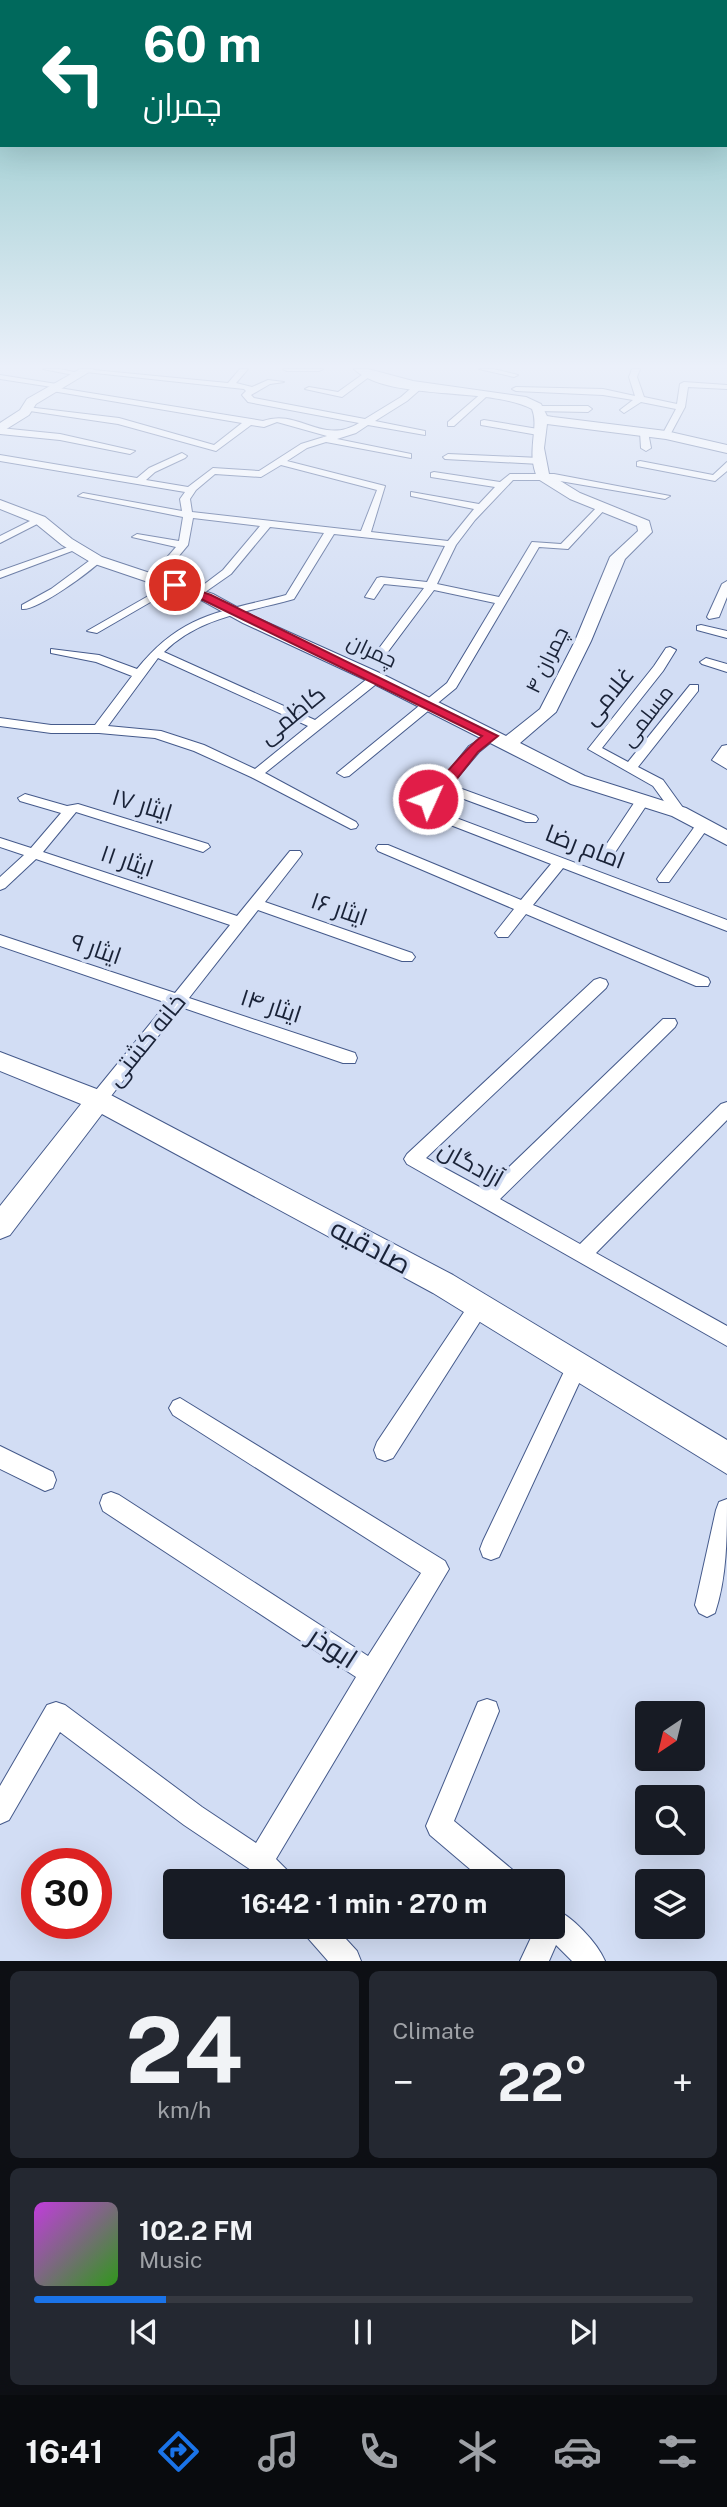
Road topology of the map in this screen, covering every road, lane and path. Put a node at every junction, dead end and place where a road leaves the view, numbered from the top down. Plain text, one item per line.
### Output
1 (15, 461) edge
2 (172, 461) edge
3 (476, 461) edge
4 (540, 461) edge
5 (280, 462) joint
6 (640, 464) dead end
7 (727, 466) edge
8 (542, 469) junction
9 (434, 475) dead end
10 (139, 481) junction
11 (503, 485) junction
12 (191, 490) junction
13 (414, 494) dead end
14 (83, 496) dead end
15 (665, 496) dead end
16 (0, 504) edge
17 (481, 507) junction
18 (602, 507) junction
19 (189, 515) junction
20 (40, 520) junction
21 (269, 523) junction
22 (331, 530) junction
23 (365, 534) junction
24 (137, 537) dead end
25 (1, 540) edge
26 (452, 544) junction
27 (183, 545) junction
28 (75, 548) junction
29 (97, 561) junction
30 (0, 574) edge
31 (155, 578) junction
32 (727, 584) edge
33 (175, 585) junction
34 (431, 586) junction
35 (198, 594) junction
36 (370, 597) dead end
37 (502, 601) junction
38 (26, 607) dead end
39 (236, 612) junction
40 (713, 617) dead end
41 (701, 628) dead end
42 (93, 631) dead end
43 (727, 635) edge
44 (670, 650) dead end
45 (55, 651) dead end
46 (383, 652) dead end
47 (157, 653) junction
48 (706, 662) dead end
49 (727, 668) edge
50 (139, 674) junction
51 (376, 678) junction
52 (694, 688) dead end
53 (430, 705) junction
54 (0, 722) edge
55 (316, 725) junction
56 (99, 729) junction
57 (491, 736) junction
58 (508, 744) junction
59 (727, 749) edge
60 (727, 765) edge
61 (631, 767) junction
62 (344, 773) dead end
63 (256, 774) junction
64 (443, 787) junction
65 (25, 798) dead end
66 (643, 800) junction
67 (69, 811) junction
68 (679, 812) junction
69 (531, 819) dead end
70 (351, 825) dead end
71 (703, 825) junction
72 (727, 839) edge
73 (0, 842) edge
74 (202, 847) dead end
75 (383, 848) dead end
76 (34, 853) junction
77 (295, 854) dead end
78 (603, 860) dead end
79 (560, 862) junction
80 (664, 878) dead end
81 (0, 885) edge
82 (255, 904) junction
83 (523, 908) junction
84 (240, 923) junction
85 (727, 926) edge
86 (503, 933) dead end
87 (0, 940) edge
88 (407, 957) dead end
89 (702, 982) dead end
90 (600, 984) dead end
91 (177, 1001) junction
92 (669, 1023) dead end
93 (349, 1058) dead end
94 (0, 1060) edge
95 (98, 1100) junction
96 (727, 1109) edge
97 (486, 1201) junction
98 (1, 1226) edge
99 (582, 1255) junction
100 (479, 1306) junction
101 (727, 1337) edge
102 (577, 1366) junction
103 (180, 1409) dead end
104 (385, 1450) dead end
105 (0, 1457) edge
106 (727, 1458) edge
107 (46, 1480) dead end
108 (111, 1503) dead end
109 (727, 1510) edge
110 (491, 1549) dead end
111 (707, 1605) dead end
112 (372, 1673) junction
113 (487, 1711) dead end
114 (0, 1811) edge
115 (260, 1861) junction
116 (267, 1869) edge
117 (490, 1869) edge
118 (565, 1937) edge
119 (327, 1939) edge
120 (545, 1939) edge
121 (346, 1961) edge
122 (534, 1961) edge
123 (591, 1961) edge

1 - 10 street
2 - 10 street
3 - 8 street
4 - 8 street
5 - 12 street
5 - 23 street
6 - 7 street
8 - 11 street
8 - 15 street
8 - 18 street
9 - 11 street
10 - 12 street
11 - 17 street
12 - 19 street
13 - 17 street
14 - 19 street
16 - 20 street, چمران
17 - 26 street
18 - 37 street
18 - 58 street, چمران ۴
19 - 21 street
19 - 27 street
20 - 25 street
20 - 28 street, چمران
21 - 22 street
21 - 35 street
22 - 23 street
22 - 39 street
23 - 26 street
24 - 27 street
26 - 34 street
27 - 31 street
28 - 29 street, چمران
28 - 30 street
29 - 31 street, چمران
29 - 38 street
31 - 33 street, چمران
32 - 40 street
33 - 35 street, چمران
33 - 42 street
34 - 36 street
34 - 37 street
34 - 46 street
35 - 39 street, چمران
37 - 53 street
39 - 47 street
39 - 51 street, چمران
41 - 43 street
44 - 61 street, غلامی
45 - 50 street
47 - 50 street
47 - 55 street
48 - 49 street
50 - 56 street
51 - 53 street, چمران
51 - 55 street, کاظمی
52 - 61 street, مسلمی
53 - 57 street, چمران
53 - 62 street
54 - 56 street
55 - 63 street, کاظمی
56 - 63 street
57 - 58 street, چمران
57 - 64 street
58 - 66 street, چمران
59 - 60 street
61 - 68 street, غلامی
63 - 70 street, کاظمی
64 - 69 street
64 - 79 street, امام رضا
65 - 67 street, ایثار ۱۷
66 - 68 street, چمران
66 - 78 street
67 - 74 street, ایثار ۱۷
67 - 76 street
68 - 71 street, چمران
71 - 72 street, چمران
71 - 80 street
73 - 76 street, ایثار ۱۱
75 - 83 street
76 - 81 street
76 - 84 street, ایثار ۱۱
77 - 82 street, خانه کشتی
79 - 83 street
79 - 85 street, امام رضا
82 - 84 street, خانه کشتی
82 - 88 street, ایثار ۱۶
83 - 86 street
83 - 89 street
84 - 91 street, خانه کشتی
87 - 91 street, ایثار ۹
90 - 97 street, آزادگان
91 - 93 street, ایثار ۱۴
91 - 95 street, خانه کشتی
92 - 97 street
94 - 95 street, صادقیه
95 - 98 street, خانه کشتی
95 - 100 street, صادقیه
96 - 99 street
97 - 99 street, آزادگان
99 - 101 street, آزادگان
100 - 102 street, صادقیه
100 - 104 street
102 - 106 street, صادقیه
102 - 110 street
103 - 112 street
105 - 107 street
108 - 112 street, ابوذر
109 - 111 street
112 - 115 street, ابوذر
113 - 117 street
114 - 115 street
115 - 116 street
118 - 123 street
119 - 121 street
120 - 122 street

